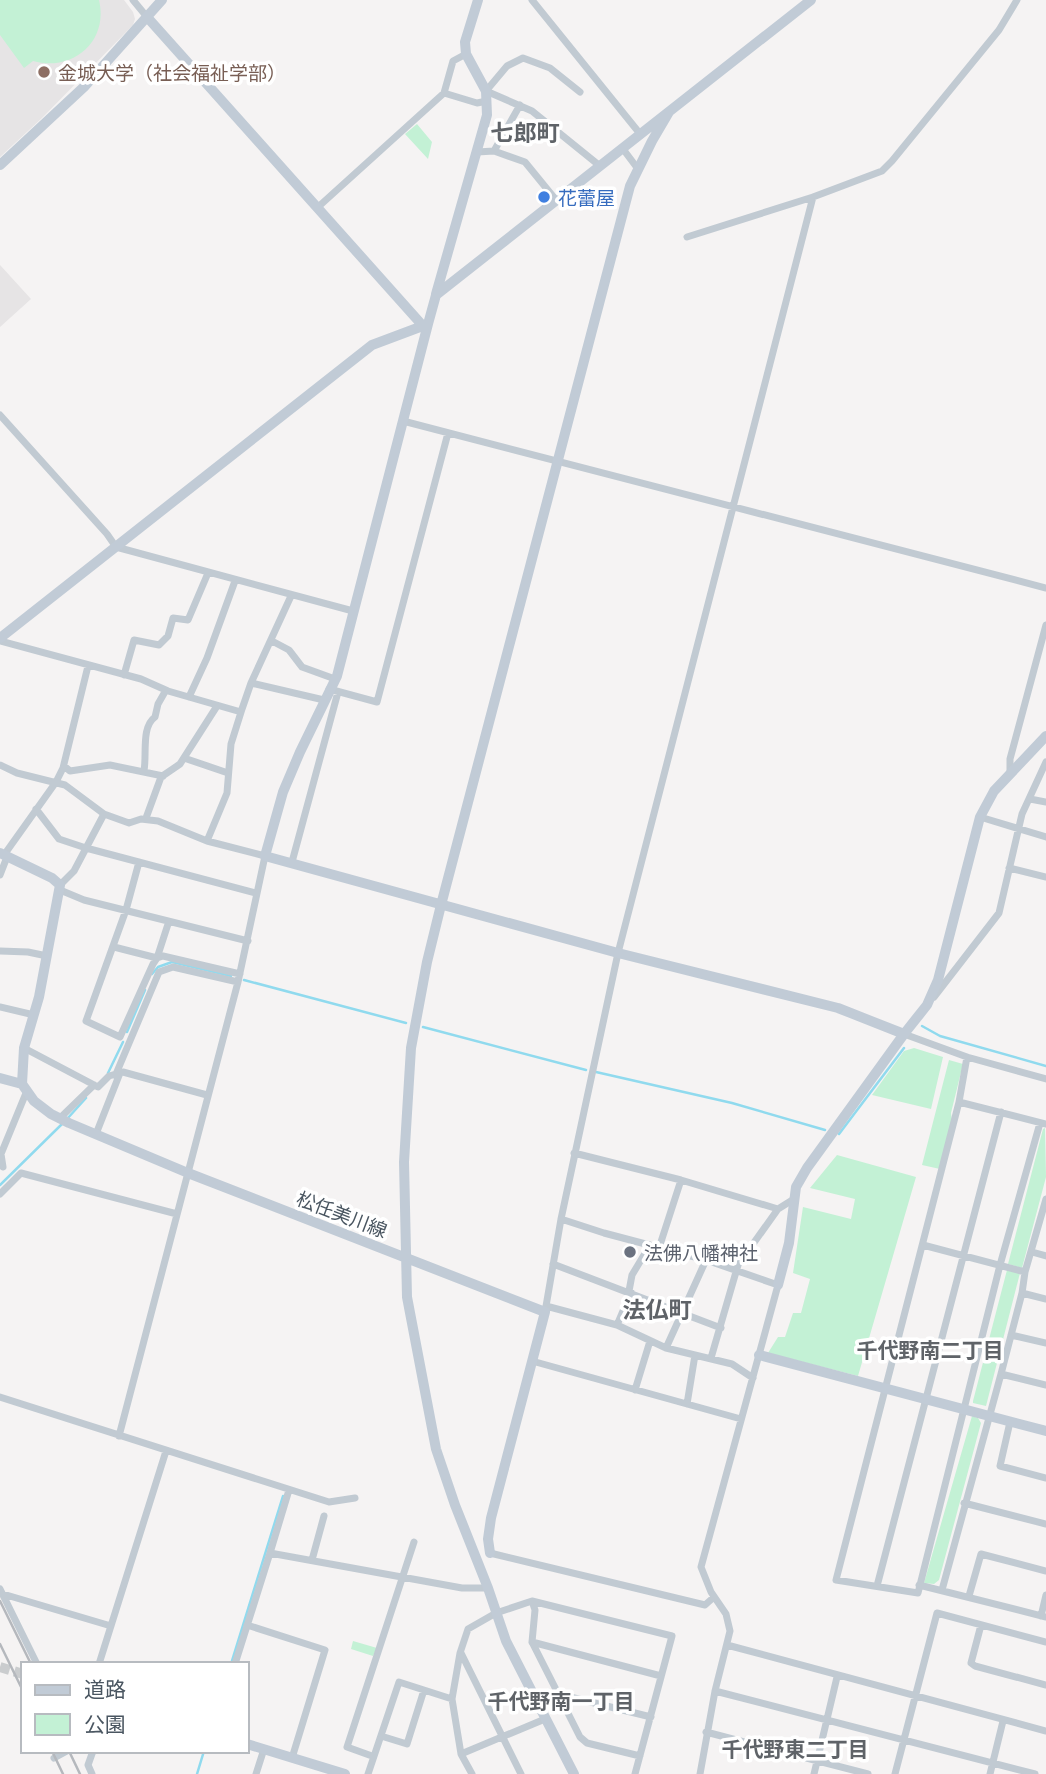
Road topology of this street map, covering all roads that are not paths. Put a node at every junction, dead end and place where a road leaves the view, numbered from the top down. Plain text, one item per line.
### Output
1 (133, 0) edge
2 (162, 0) edge
3 (478, 0) edge
4 (532, 0) edge
5 (810, 0) edge
6 (1017, 0) edge
7 (147, 17) junction
8 (466, 54) junction
9 (580, 92) dead end
10 (444, 93) junction
11 (486, 96) junction
12 (520, 105) junction
13 (669, 112) junction
14 (641, 135) junction
15 (623, 149) junction
16 (494, 151) junction
17 (477, 152) junction
18 (0, 164) edge
19 (600, 166) junction
20 (638, 169) junction
21 (813, 197) junction
22 (556, 200) junction
23 (317, 208) junction
24 (687, 237) dead end
25 (436, 295) junction
26 (426, 325) junction
27 (0, 415) edge
28 (402, 421) junction
29 (448, 433) junction
30 (558, 462) junction
31 (732, 508) junction
32 (116, 547) junction
33 (208, 573) junction
34 (235, 581) junction
35 (1046, 588) edge
36 (291, 596) junction
37 (353, 611) junction
38 (1046, 625) edge
39 (0, 640) edge
40 (272, 641) junction
41 (88, 666) junction
42 (124, 675) junction
43 (251, 682) junction
44 (166, 690) junction
45 (332, 690) junction
46 (189, 697) junction
47 (217, 706) junction
48 (241, 712) junction
49 (1046, 736) edge
50 (184, 758) junction
51 (1046, 762) edge
52 (0, 765) edge
53 (64, 766) junction
54 (144, 771) junction
55 (1010, 772) junction
56 (228, 773) junction
57 (163, 776) junction
58 (56, 782) junction
59 (1030, 799) junction
60 (1046, 802) edge
61 (36, 809) junction
62 (104, 814) junction
63 (980, 817) junction
64 (146, 818) junction
65 (1019, 828) junction
66 (1046, 837) edge
67 (207, 841) junction
68 (86, 848) junction
69 (4, 855) edge
70 (265, 856) junction
71 (139, 862) junction
72 (292, 862) junction
73 (1009, 868) junction
74 (0, 874) edge
75 (1046, 877) edge
76 (60, 888) junction
77 (256, 893) junction
78 (441, 905) junction
79 (126, 910) junction
80 (169, 921) junction
81 (248, 941) junction
82 (114, 947) junction
83 (0, 951) edge
84 (618, 953) junction
85 (47, 956) junction
86 (157, 958) junction
87 (239, 978) junction
88 (927, 1005) junction
89 (0, 1007) edge
90 (34, 1015) junction
91 (904, 1034) junction
92 (120, 1037) junction
93 (129, 1040) junction
94 (24, 1048) junction
95 (967, 1057) junction
96 (118, 1073) junction
97 (0, 1079) edge
98 (1046, 1079) edge
99 (94, 1084) junction
100 (24, 1089) junction
101 (207, 1095) junction
102 (959, 1102) junction
103 (1001, 1112) junction
104 (63, 1120) junction
105 (1043, 1124) edge
106 (96, 1133) junction
107 (574, 1153) junction
108 (2, 1166) edge
109 (21, 1173) junction
110 (188, 1173) junction
111 (681, 1180) junction
112 (0, 1194) edge
113 (794, 1199) junction
114 (1046, 1199) edge
115 (778, 1209) junction
116 (1045, 1211) edge
117 (177, 1214) junction
118 (561, 1219) junction
119 (650, 1245) junction
120 (923, 1245) junction
121 (659, 1248) junction
122 (1032, 1252) junction
123 (962, 1255) junction
124 (1046, 1256) edge
125 (404, 1258) junction
126 (705, 1261) junction
127 (553, 1264) junction
128 (1000, 1265) junction
129 (1025, 1272) junction
130 (736, 1273) junction
131 (778, 1285) junction
132 (630, 1292) junction
133 (1022, 1293) junction
134 (1046, 1299) edge
135 (545, 1309) junction
136 (681, 1312) junction
137 (617, 1325) junction
138 (721, 1328) junction
139 (1011, 1335) junction
140 (650, 1340) junction
141 (1046, 1343) edge
142 (666, 1348) junction
143 (695, 1355) junction
144 (759, 1355) junction
145 (711, 1359) junction
146 (532, 1361) junction
147 (1001, 1374) junction
148 (753, 1378) junction
149 (1046, 1385) edge
150 (885, 1389) junction
151 (635, 1390) junction
152 (0, 1397) edge
153 (925, 1399) junction
154 (687, 1404) junction
155 (965, 1409) junction
156 (988, 1415) junction
157 (741, 1419) junction
158 (1010, 1422) junction
159 (1046, 1431) edge
160 (119, 1436) junction
161 (166, 1451) junction
162 (1046, 1478) edge
163 (289, 1490) junction
164 (355, 1498) dead end
165 (964, 1503) junction
166 (324, 1516) dead end
167 (1046, 1524) edge
168 (414, 1542) dead end
169 (270, 1553) junction
170 (491, 1553) joint
171 (312, 1560) junction
172 (1046, 1570) edge
173 (402, 1577) junction
174 (919, 1585) junction
175 (877, 1586) junction
176 (488, 1588) junction
177 (942, 1590) junction
178 (1, 1592) edge
179 (1046, 1595) edge
180 (969, 1596) junction
181 (714, 1597) junction
182 (532, 1601) junction
183 (496, 1613) junction
184 (1043, 1616) edge
185 (247, 1625) junction
186 (981, 1625) junction
187 (111, 1626) junction
188 (532, 1642) junction
189 (1046, 1642) edge
190 (727, 1645) junction
191 (460, 1653) junction
192 (36, 1662) edge
193 (100, 1662) edge
194 (236, 1662) edge
195 (661, 1676) junction
196 (837, 1677) junction
197 (1046, 1685) edge
198 (424, 1690) junction
199 (715, 1691) junction
200 (558, 1694) junction
201 (915, 1697) junction
202 (452, 1699) junction
203 (651, 1717) junction
204 (545, 1719) junction
205 (828, 1719) junction
206 (1003, 1721) junction
207 (1046, 1731) edge
208 (706, 1732) junction
209 (381, 1735) junction
210 (503, 1738) junction
211 (904, 1739) junction
212 (248, 1744) edge
213 (264, 1749) junction
214 (63, 1753) edge
215 (92, 1753) edge
216 (461, 1754) junction
217 (373, 1756) junction
218 (640, 1756) junction
219 (54, 1758) dead end
220 (292, 1758) junction
221 (817, 1761) junction
222 (993, 1763) junction
223 (92, 1774) edge
224 (256, 1774) edge
225 (345, 1774) edge
226 (368, 1774) edge
227 (472, 1774) edge
228 (521, 1774) edge
229 (574, 1774) edge
230 (635, 1774) edge
231 (700, 1774) edge
232 (814, 1774) edge
233 (868, 1774) edge
234 (895, 1774) edge
235 (990, 1774) edge
236 (1035, 1774) edge

1 - 7 street
2 - 7 street
3 - 8 street
4 - 14 street
5 - 13 street
6 - 21 street
7 - 18 street
7 - 23 street
8 - 10 street
8 - 11 street
9 - 11 street
10 - 11 street
10 - 23 street
11 - 12 street
11 - 17 street
12 - 16 street
12 - 19 street
13 - 14 street
13 - 20 street
14 - 15 street
15 - 19 street
15 - 20 street
16 - 17 street
16 - 22 street
17 - 25 street
19 - 22 street
20 - 30 street
21 - 24 street
21 - 31 street
22 - 25 street
23 - 26 street
25 - 26 street
26 - 28 street
26 - 32 street
27 - 32 street
28 - 29 street
28 - 37 street
29 - 30 street
29 - 45 street
30 - 31 street
30 - 78 street
31 - 35 street
31 - 84 street
32 - 33 street
32 - 39 street
33 - 34 street
33 - 42 street
34 - 36 street
34 - 46 street
36 - 37 street
36 - 40 street
37 - 45 street
38 - 55 street
39 - 41 street
40 - 43 street
40 - 45 street
41 - 42 street
41 - 53 street
42 - 44 street
43 - 45 street
43 - 48 street
44 - 46 street
44 - 54 street
45 - 70 street
45 - 72 street
46 - 47 street
47 - 48 street
47 - 50 street
48 - 56 street
49 - 55 street
50 - 56 street
50 - 57 street
51 - 59 street
52 - 58 street
53 - 54 street
53 - 58 street
54 - 57 street
55 - 63 street
56 - 67 street
57 - 64 street
58 - 61 street
58 - 62 street
59 - 60 street
59 - 65 street
61 - 68 street
61 - 69 street
62 - 64 street
62 - 68 street
63 - 65 street
63 - 88 street
64 - 67 street
65 - 66 street
65 - 73 street
67 - 70 street
68 - 71 street
68 - 76 street
69 - 74 street
69 - 76 street
70 - 72 street
70 - 77 street
71 - 77 street
71 - 79 street
72 - 78 street
73 - 75 street
73 - 88 street
76 - 79 street
76 - 85 street
77 - 81 street
78 - 84 street
78 - 125 street
79 - 80 street
79 - 82 street
80 - 81 street
80 - 86 street
81 - 87 street
82 - 86 street
82 - 92 street
83 - 85 street
84 - 91 street
84 - 107 street
85 - 90 street
86 - 87 street
86 - 92 street
87 - 93 street
87 - 101 street
88 - 91 street
89 - 90 street
90 - 94 street
91 - 95 street
91 - 113 street
92 - 93 street
93 - 96 street
94 - 99 street
94 - 100 street
95 - 98 street
95 - 102 street
96 - 99 street
96 - 101 street
96 - 106 street
97 - 100 street
99 - 104 street
100 - 104 street, 松任美川線
100 - 108 street
101 - 110 street
102 - 103 street
102 - 120 street
103 - 105 street
103 - 123 street
104 - 106 street, 松任美川線
105 - 128 street
106 - 110 street, 松任美川線
107 - 111 street
107 - 118 street
108 - 109 street
109 - 112 street
109 - 117 street
110 - 117 street
110 - 125 street, 松任美川線
111 - 115 street
111 - 121 street
113 - 115 street
113 - 131 street
114 - 116 street
115 - 130 street
116 - 122 street
117 - 160 street
118 - 119 street
118 - 127 street
119 - 121 street
119 - 132 street
120 - 123 street
120 - 150 street
121 - 126 street
122 - 124 street
122 - 129 street
123 - 128 street
123 - 153 street
125 - 135 street
125 - 176 street, 松任美川線
126 - 130 street
126 - 136 street
127 - 132 street
127 - 135 street
128 - 129 street
128 - 155 street
129 - 133 street
130 - 131 street
130 - 138 street
131 - 144 street
132 - 136 street
132 - 137 street
133 - 134 street
133 - 139 street
135 - 137 street
135 - 146 street
136 - 138 street
136 - 142 street
137 - 140 street
138 - 145 street
139 - 141 street
139 - 147 street
140 - 142 street
140 - 151 street
142 - 143 street
143 - 145 street
143 - 154 street
144 - 148 street
144 - 150 street
145 - 148 street
146 - 151 street
146 - 170 street
147 - 149 street
147 - 156 street
148 - 157 street
150 - 153 street
150 - 175 street
151 - 154 street
152 - 160 street
153 - 155 street
153 - 175 street
154 - 157 street
155 - 156 street
155 - 174 street
156 - 158 street
156 - 165 street
157 - 181 street
158 - 159 street
158 - 162 street
160 - 161 street
161 - 163 street
161 - 187 street
163 - 164 street
163 - 169 street
165 - 167 street
165 - 177 street
166 - 171 street
168 - 173 street
169 - 171 street
169 - 185 street
170 - 181 street
171 - 173 street
172 - 180 street
173 - 176 street
173 - 217 street
174 - 175 street
174 - 177 street
176 - 183 street, 松任美川線
177 - 180 street
178 - 187 street
178 - 192 street
179 - 184 street
180 - 184 street
181 - 190 street
182 - 183 street
182 - 188 street
182 - 195 street
183 - 191 street
183 - 204 street, 松任美川線
185 - 194 street
185 - 220 street
186 - 189 street
186 - 197 street
186 - 201 street
187 - 193 street
188 - 195 street
188 - 200 street
190 - 196 street
190 - 199 street
191 - 202 street
191 - 210 street
195 - 203 street
196 - 201 street
196 - 205 street
198 - 202 street
198 - 209 street
198 - 209 street
199 - 205 street
199 - 208 street
200 - 203 street
200 - 218 street
201 - 206 street
201 - 211 street
202 - 216 street
203 - 218 street
204 - 210 street
204 - 229 street, 松任美川線
205 - 211 street
205 - 221 street
206 - 207 street
206 - 222 street
208 - 221 street
208 - 231 street
209 - 217 street
210 - 216 street
210 - 228 street
211 - 222 street
211 - 234 street
212 - 213 street
213 - 220 street
213 - 224 street
214 - 219 street
215 - 223 street
216 - 227 street
217 - 226 street
218 - 230 street
220 - 225 street
221 - 232 street
221 - 233 street
222 - 235 street
222 - 236 street

